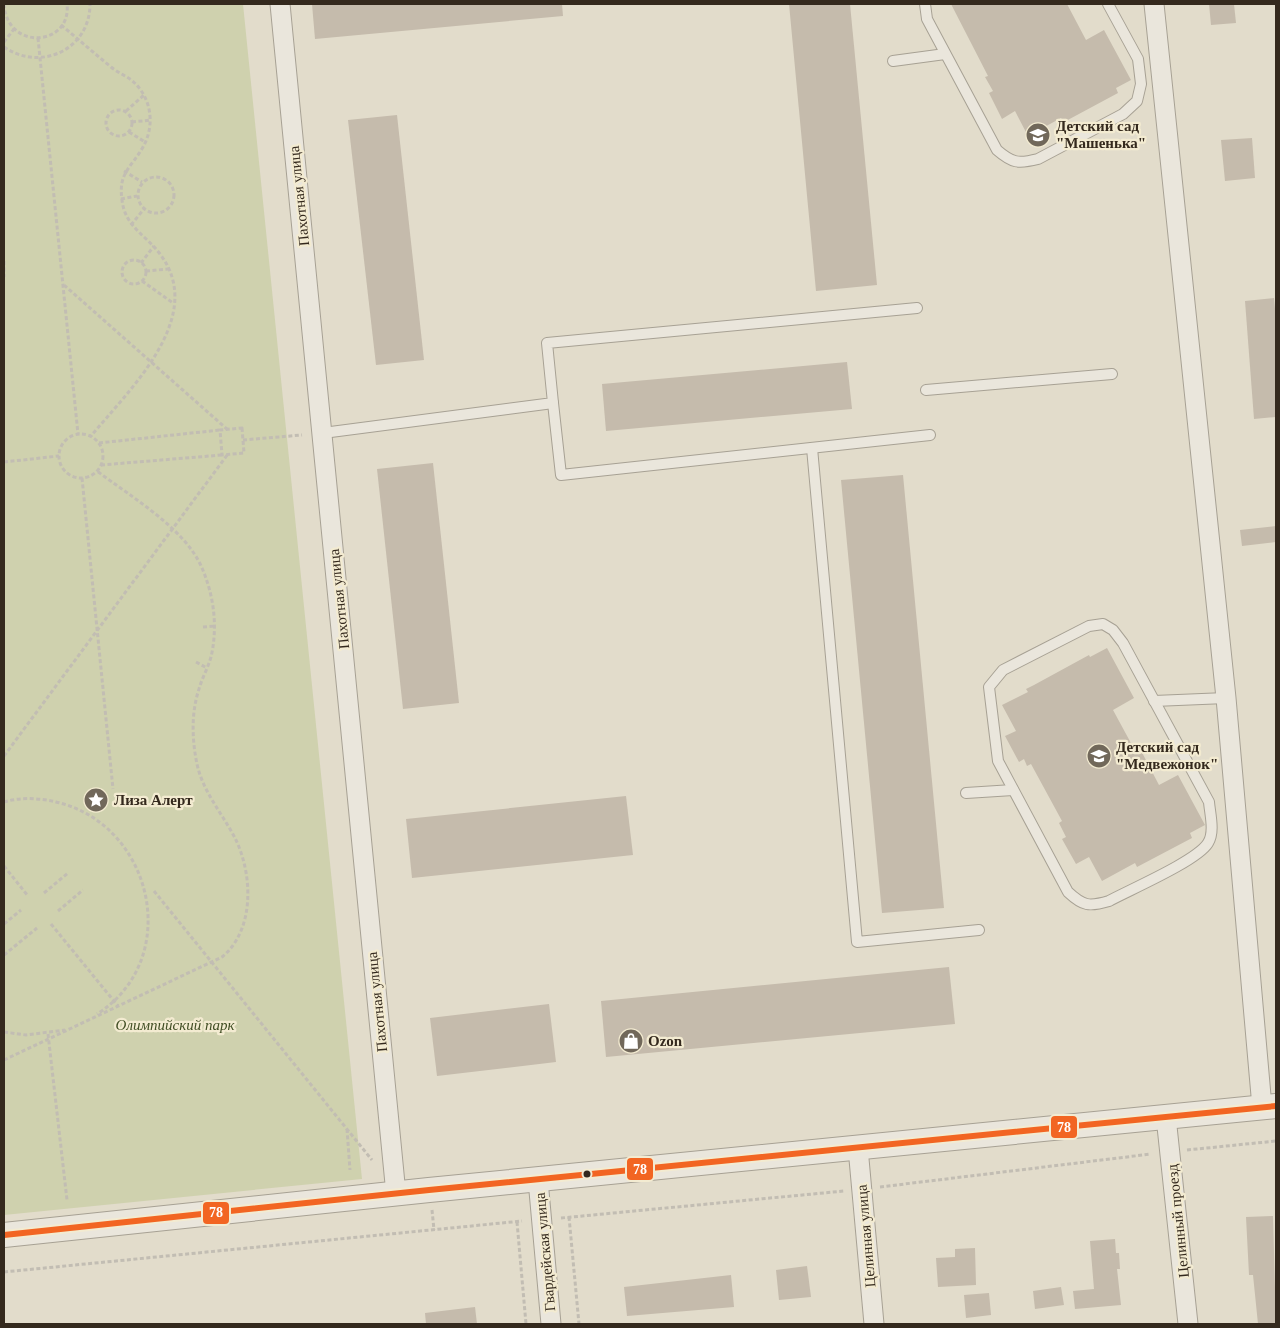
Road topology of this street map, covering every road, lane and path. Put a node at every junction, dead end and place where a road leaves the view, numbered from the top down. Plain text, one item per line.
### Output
1 (4, 4) edge
2 (67, 4) edge
3 (90, 4) edge
4 (280, 4) edge
5 (925, 4) edge
6 (1108, 4) edge
7 (1154, 4) edge
8 (61, 25) junction
9 (14, 29) junction
10 (38, 38) junction
11 (78, 39) junction
12 (4, 42) edge
13 (4, 47) edge
14 (946, 54) junction
15 (40, 58) junction
16 (893, 61) dead end
17 (144, 95) junction
18 (126, 111) junction
19 (151, 120) junction
20 (132, 122) junction
21 (129, 132) junction
22 (146, 142) junction
23 (124, 171) junction
24 (142, 182) junction
25 (137, 196) junction
26 (121, 198) junction
27 (144, 210) junction
28 (131, 225) junction
29 (154, 246) junction
30 (4, 261) edge
31 (141, 263) junction
32 (169, 269) junction
33 (146, 271) junction
34 (4, 277) edge
35 (142, 280) junction
36 (63, 284) junction
37 (174, 304) junction
38 (918, 308) dead end
39 (152, 362) junction
40 (1112, 374) dead end
41 (926, 390) dead end
42 (553, 403) junction
43 (220, 430) junction
44 (228, 430) junction
45 (322, 433) junction
46 (78, 434) junction
47 (930, 435) dead end
48 (91, 436) junction
49 (243, 440) junction
50 (99, 443) junction
51 (812, 448) junction
52 (228, 454) junction
53 (222, 455) junction
54 (59, 456) junction
55 (4, 462) edge
56 (101, 465) junction
57 (97, 471) junction
58 (82, 478) junction
59 (172, 529) junction
60 (215, 626) junction
61 (203, 627) dead end
62 (97, 630) junction
63 (196, 662) dead end
64 (207, 668) junction
65 (1226, 698) junction
66 (1154, 701) junction
67 (4, 756) edge
68 (113, 789) dead end
69 (1013, 790) junction
70 (966, 793) dead end
71 (4, 802) edge
72 (4, 866) edge
73 (68, 873) dead end
74 (83, 890) dead end
75 (154, 891) dead end
76 (44, 892) dead end
77 (28, 896) dead end
78 (21, 910) dead end
79 (58, 910) dead end
80 (4, 924) edge
81 (52, 924) dead end
82 (37, 928) dead end
83 (979, 930) dead end
84 (4, 955) edge
85 (212, 962) junction
86 (114, 1001) junction
87 (118, 1006) junction
88 (83, 1023) junction
89 (4, 1032) edge
90 (48, 1034) junction
91 (48, 1040) junction
92 (4, 1060) edge
93 (1269, 1107) edge
94 (1166, 1117) junction
95 (347, 1128) junction
96 (1276, 1141) edge
97 (858, 1148) junction
98 (1170, 1151) junction
99 (393, 1164) junction
100 (350, 1170) dead end
101 (538, 1180) junction
102 (862, 1189) junction
103 (396, 1194) junction
104 (67, 1200) dead end
105 (569, 1217) junction
106 (541, 1220) junction
107 (517, 1222) junction
108 (4, 1235) edge
109 (4, 1272) edge
110 (526, 1324) edge
111 (551, 1324) edge
112 (579, 1324) edge
113 (874, 1324) edge
114 (1188, 1324) edge

1 - 9 path
2 - 8 path
3 - 11 path
4 - 45 street, Пахотная улица
5 - 14 lane
6 - 14 lane
7 - 65 street
8 - 10 path
8 - 11 path
9 - 10 path
9 - 12 path
10 - 15 path
11 - 15 path
11 - 17 path
13 - 15 path
14 - 16 lane
15 - 36 path
17 - 18 path
17 - 19 path
18 - 20 path
18 - 21 path
19 - 20 path
19 - 22 path
20 - 21 path
21 - 22 path
22 - 23 path
23 - 24 path
23 - 26 path
24 - 25 path
24 - 27 path
25 - 26 path
25 - 27 path
26 - 28 path
27 - 28 path
28 - 29 path
29 - 31 path
29 - 32 path
30 - 34 path
31 - 33 path
31 - 35 path
32 - 33 path
32 - 37 path
33 - 35 path
35 - 37 path
36 - 39 path
36 - 46 path
37 - 39 path
38 - 42 lane
39 - 44 path
39 - 48 path
40 - 41 lane
42 - 45 lane
42 - 51 lane
43 - 44 path
43 - 50 path
43 - 53 path
44 - 49 path
45 - 49 path
45 - 99 street, Пахотная улица
46 - 48 path
46 - 54 path
47 - 51 lane
48 - 50 path
49 - 52 path
50 - 56 path
51 - 83 lane
52 - 53 path
52 - 59 path
53 - 56 path
54 - 55 path
54 - 58 path
56 - 57 path
57 - 58 path
57 - 59 path
58 - 62 path
59 - 60 path
59 - 62 path
60 - 61 path
60 - 64 path
62 - 67 path
62 - 68 path
63 - 64 path
64 - 85 path
65 - 66 lane
65 - 93 street
66 - 69 lane
66 - 69 lane
69 - 70 lane
71 - 86 path
72 - 77 path
73 - 76 path
74 - 79 path
75 - 85 path
78 - 80 path
81 - 86 path
82 - 84 path
85 - 87 path
85 - 95 path
86 - 87 path
86 - 88 path
87 - 88 path
88 - 90 path
88 - 91 path
89 - 90 path
90 - 91 path
91 - 92 path
91 - 104 path
93 - 94 street
94 - 97 street
94 - 98 street, Целинный проезд
95 - 99 path
95 - 100 path
96 - 98 path
97 - 101 street
97 - 102 street, Целинная улица
98 - 102 path
98 - 114 street, Целинный проезд
99 - 103 street, Пахотная улица
101 - 103 street
101 - 106 street, Гвардейская улица
102 - 105 path
102 - 113 street, Целинная улица
103 - 108 street
105 - 106 path
105 - 112 path
106 - 107 path
106 - 111 street, Гвардейская улица
107 - 109 path
107 - 110 path

